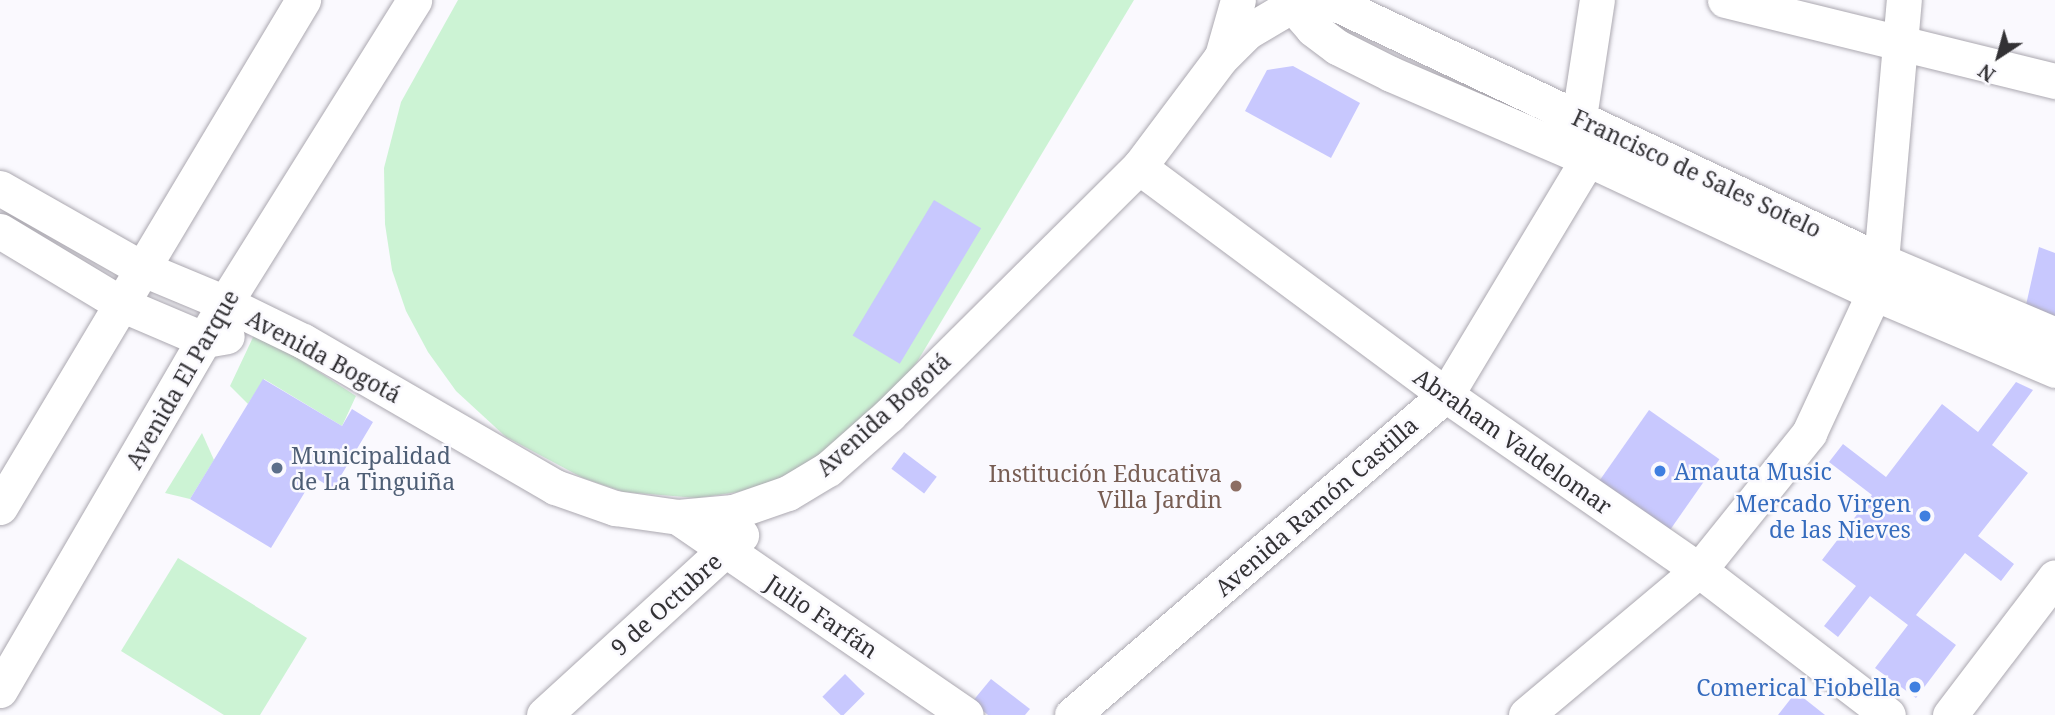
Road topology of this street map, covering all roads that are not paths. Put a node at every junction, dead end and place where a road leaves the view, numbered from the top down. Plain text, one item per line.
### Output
1 (303, 0) edge
2 (414, 0) edge
3 (1238, 0) edge
4 (1598, 0) edge
5 (1725, 0) edge
6 (1904, 0) edge
7 (1291, 2) edge
8 (1338, 3) edge
9 (1899, 42) junction
10 (1220, 59) junction
11 (2055, 81) edge
12 (1579, 117) junction
13 (1588, 159) junction
14 (1139, 167) junction
15 (0, 188) edge
16 (0, 230) edge
17 (141, 268) junction
18 (1878, 277) junction
19 (113, 300) junction
20 (225, 303) junction
21 (272, 327) junction
22 (2055, 335) edge
23 (205, 340) junction
24 (2055, 370) edge
25 (1446, 395) junction
26 (788, 493) junction
27 (0, 507) edge
28 (678, 517) junction
29 (725, 550) junction
30 (1699, 570) junction
31 (2055, 577) edge
32 (0, 690) edge
33 (544, 715) edge
34 (966, 715) edge
35 (1072, 715) edge
36 (1526, 715) edge
37 (1888, 715) edge
38 (1950, 715) edge

1 - 17 street
2 - 20 street, Avenida El Parque
3 - 10 street
4 - 12 street
5 - 9 street
6 - 9 street
7 - 8 street, Francisco de Sales Sotelo
7 - 10 street, Francisco de Sales Sotelo
7 - 13 street
8 - 12 street, Francisco de Sales Sotelo
9 - 11 street
9 - 18 street
10 - 14 street, Avenida Bogotá
12 - 13 street
12 - 18 street, Francisco de Sales Sotelo
13 - 18 street
13 - 25 street, Avenida Ramón Castilla
14 - 25 street, Abraham Valdelomar
14 - 26 street, Avenida Bogotá
15 - 17 street, Avenida Bogotá
16 - 19 street
17 - 19 street
17 - 20 street, Avenida Bogotá
18 - 22 street, Francisco de Sales Sotelo
18 - 24 street
18 - 30 street
19 - 23 street
19 - 27 street
20 - 21 street, Avenida Bogotá
20 - 23 street, Avenida El Parque
21 - 23 street
21 - 28 street, Avenida Bogotá
23 - 32 street, Avenida El Parque
25 - 30 street, Abraham Valdelomar
25 - 35 street, Avenida Ramón Castilla
26 - 28 street, Avenida Bogotá
26 - 29 street, 9 de Octubre
28 - 29 street, Julio Farfán
29 - 33 street, 9 de Octubre
29 - 34 street, Julio Farfán
30 - 36 street
30 - 37 street, Abraham Valdelomar
31 - 38 street

